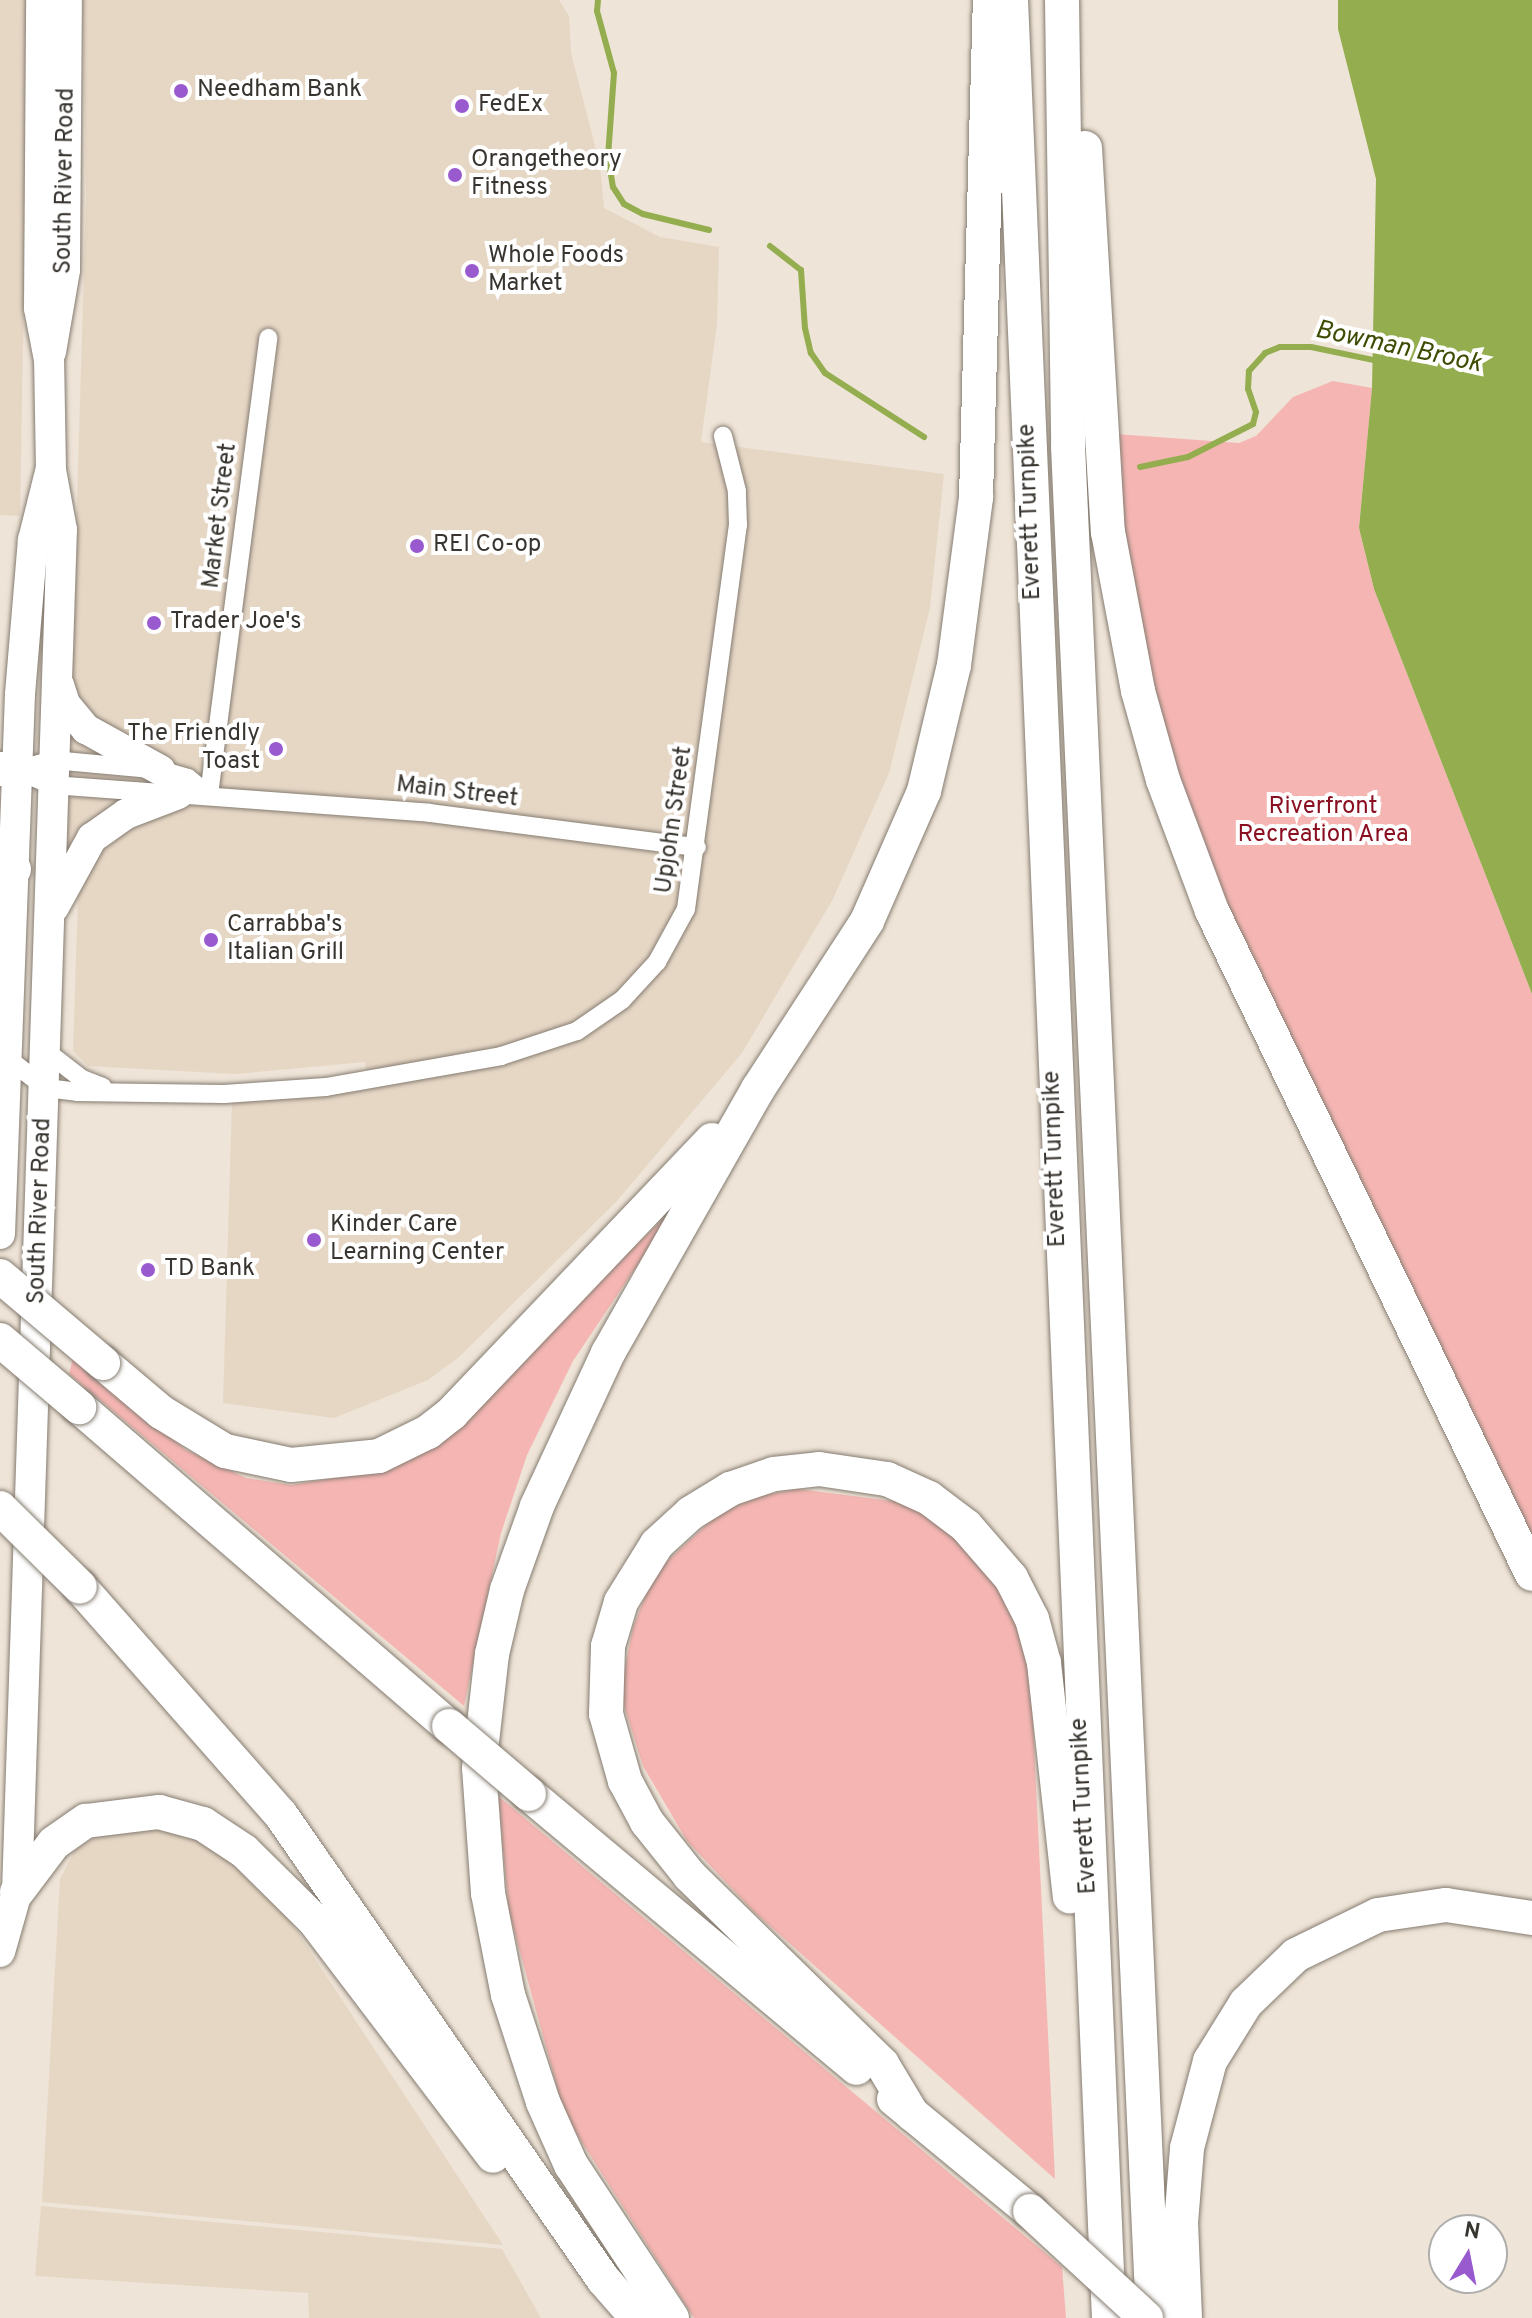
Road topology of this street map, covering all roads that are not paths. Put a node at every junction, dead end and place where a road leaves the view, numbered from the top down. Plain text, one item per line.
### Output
1 (41, 0) edge
2 (67, 0) edge
3 (990, 0) edge
4 (1011, 0) edge
5 (1062, 0) edge
6 (1076, 0) edge
7 (268, 338) dead end
8 (49, 360) junction
9 (723, 436) dead end
10 (51, 470) junction
11 (56, 678) junction
12 (8, 770) edge
13 (53, 773) junction
14 (169, 782) junction
15 (209, 795) junction
16 (697, 847) junction
17 (7, 857) edge
18 (50, 916) junction
19 (47, 1052) junction
20 (7, 1058) junction
21 (46, 1088) junction
22 (110, 1089) junction
23 (758, 1089) junction
24 (0, 1234) edge
25 (0, 1276) edge
26 (0, 1340) edge
27 (0, 1508) edge
28 (1532, 1574) edge
29 (13, 1678) edge
30 (17, 1892) junction
31 (1532, 1918) edge
32 (0, 1952) edge
33 (912, 2114) junction
34 (1099, 2115) junction
35 (570, 2227) junction
36 (603, 2279) junction
37 (1140, 2316) edge
38 (628, 2318) edge
39 (637, 2318) edge
40 (672, 2318) edge
41 (1185, 2318) edge

1 - 8 main road, South River Road
2 - 8 main road, South River Road
3 - 23 highway
4 - 34 highway, Everett Turnpike
5 - 37 highway, Everett Turnpike
6 - 28 highway
7 - 15 street, Market Street
8 - 10 main road, South River Road
9 - 16 street, Upjohn Street
10 - 11 main road, South River Road
10 - 12 main road, South River Road
11 - 13 main road, South River Road
11 - 14 main road
12 - 13 street, Main Street
12 - 17 main road, South River Road
13 - 14 street, Main Street
13 - 14 street, Main Street
13 - 18 main road, South River Road
14 - 15 street, Main Street
14 - 15 street, Main Street
14 - 18 main road
15 - 16 street, Main Street
16 - 22 street, Upjohn Street
17 - 20 main road, South River Road
18 - 19 main road, South River Road
19 - 21 main road, South River Road
19 - 22 street, Upjohn Street
20 - 21 street
20 - 24 main road, South River Road
21 - 22 street, Upjohn Street
21 - 29 main road, South River Road
23 - 25 highway, bridge
23 - 40 highway
26 - 33 highway, bridge
27 - 35 highway, bridge
29 - 30 main road, South River Road
30 - 32 main road, South River Road
30 - 35 highway
31 - 41 highway
33 - 34 highway
33 - 37 highway, bridge
34 - 37 highway, Everett Turnpike
35 - 36 highway
36 - 38 highway
36 - 39 highway

